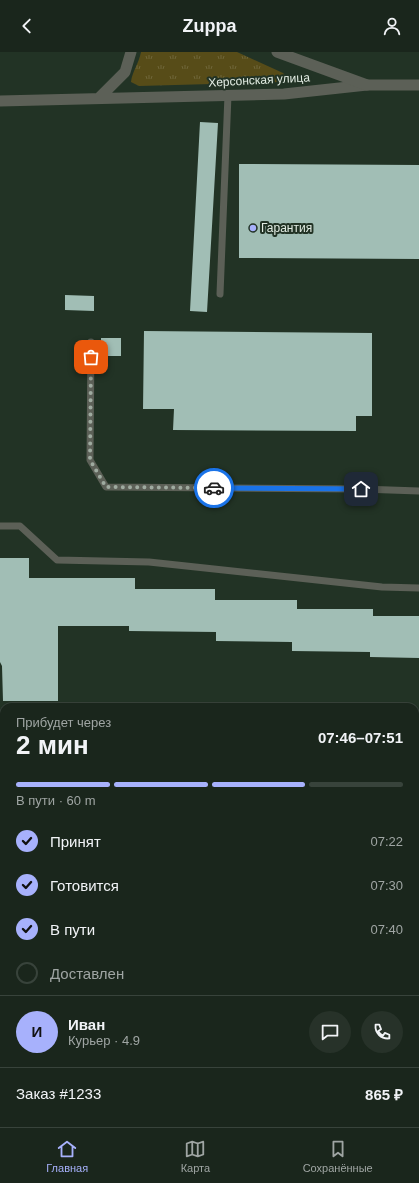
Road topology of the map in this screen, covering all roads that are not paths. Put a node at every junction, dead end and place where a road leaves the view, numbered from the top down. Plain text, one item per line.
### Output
1 (132, 52) edge
2 (277, 52) edge
3 (419, 84) edge
4 (367, 85) junction
5 (228, 95) junction
6 (100, 98) junction
7 (0, 100) edge
8 (220, 294) dead end
9 (91, 342) dead end
10 (419, 491) edge
11 (0, 526) edge
12 (419, 588) edge

1 - 6 street
2 - 4 street
3 - 4 street, Херсонская улица
4 - 5 street, Херсонская улица
5 - 6 street, Херсонская улица
5 - 8 lane
6 - 7 street, Херсонская улица
9 - 10 lane
11 - 12 lane

